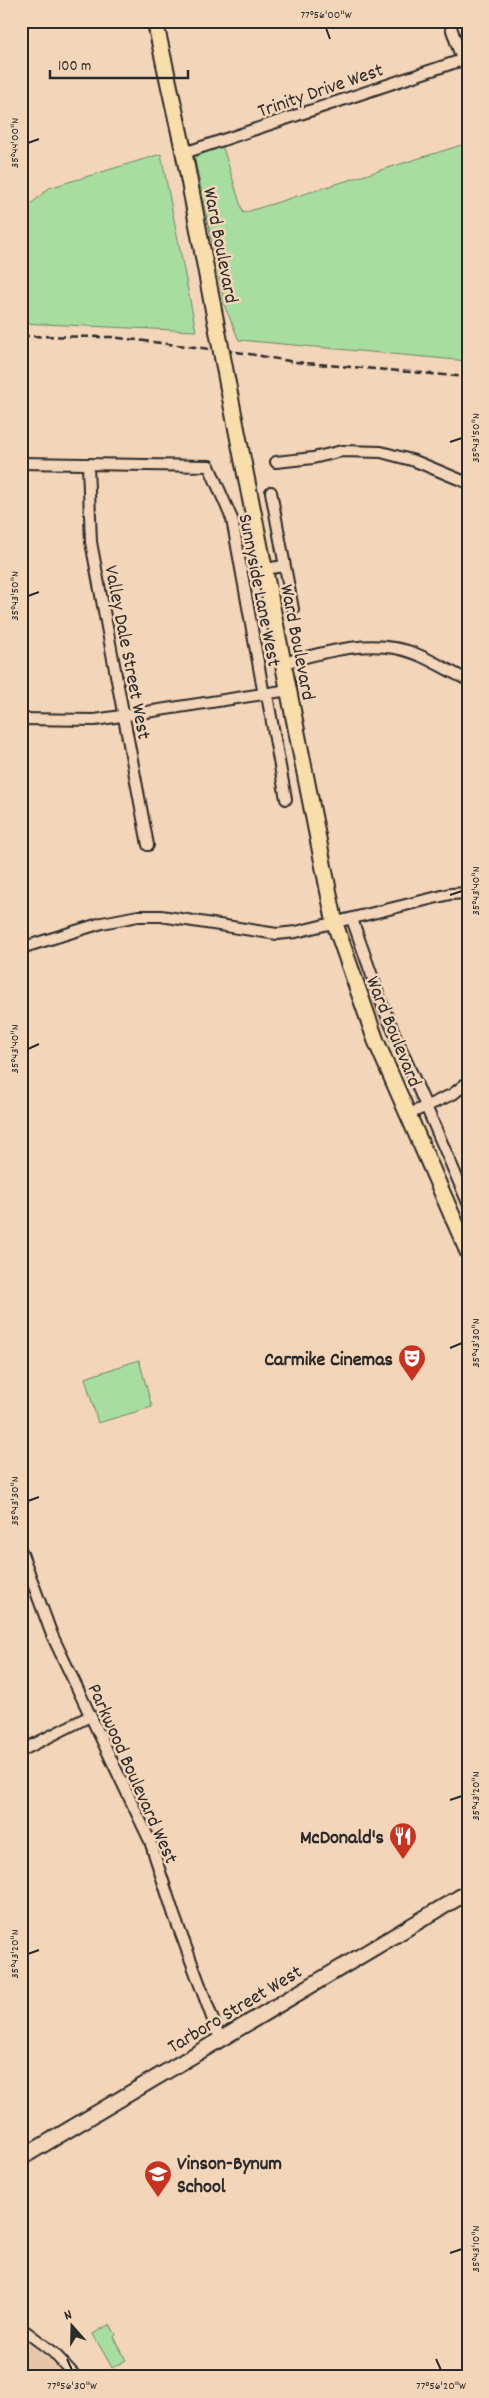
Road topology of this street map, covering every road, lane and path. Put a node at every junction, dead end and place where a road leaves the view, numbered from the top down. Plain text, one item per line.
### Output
1 (155, 21) edge
2 (449, 21) edge
3 (465, 59) edge
4 (184, 153) junction
5 (276, 462) dead end
6 (21, 463) edge
7 (88, 465) junction
8 (468, 483) edge
9 (271, 492) dead end
10 (284, 566) junction
11 (265, 569) junction
12 (293, 609) dead end
13 (283, 663) junction
14 (468, 680) edge
15 (289, 690) junction
16 (265, 695) junction
17 (123, 716) junction
18 (21, 719) edge
19 (286, 799) dead end
20 (148, 845) dead end
21 (468, 893) edge
22 (352, 920) junction
23 (335, 924) junction
24 (21, 948) edge
25 (468, 1082) edge
26 (426, 1106) junction
27 (407, 1115) junction
28 (468, 1203) edge
29 (468, 1252) edge
30 (21, 1551) edge
31 (90, 1716) junction
32 (21, 1751) edge
33 (468, 1892) edge
34 (220, 2039) junction
35 (21, 2158) edge
36 (21, 2328) edge
37 (76, 2377) edge

1 - 4 main road, Ward Boulevard
2 - 3 street
3 - 4 street, Trinity Drive West
4 - 11 main road, Ward Boulevard, bridge
5 - 8 street
6 - 7 street
7 - 16 street, Sunnyside Lane West
7 - 17 street, Valley Dale Street West
9 - 10 street
10 - 11 street
10 - 12 street
11 - 13 main road, Ward Boulevard
13 - 14 street
13 - 15 main road, Ward Boulevard
15 - 16 street
15 - 23 main road, Ward Boulevard
16 - 17 street
16 - 19 street, Sunnyside Lane West
17 - 18 street
17 - 20 street, Valley Dale Street West
21 - 22 street
22 - 23 street
22 - 26 street
23 - 24 street
23 - 27 main road, Ward Boulevard
25 - 26 street
26 - 27 street
26 - 28 street
27 - 29 main road, Ward Boulevard
30 - 31 street, Parkwood Boulevard West
31 - 32 street
31 - 34 street, Parkwood Boulevard West
33 - 34 main road, Tarboro Street West
34 - 35 main road, Tarboro Street West
36 - 37 street

